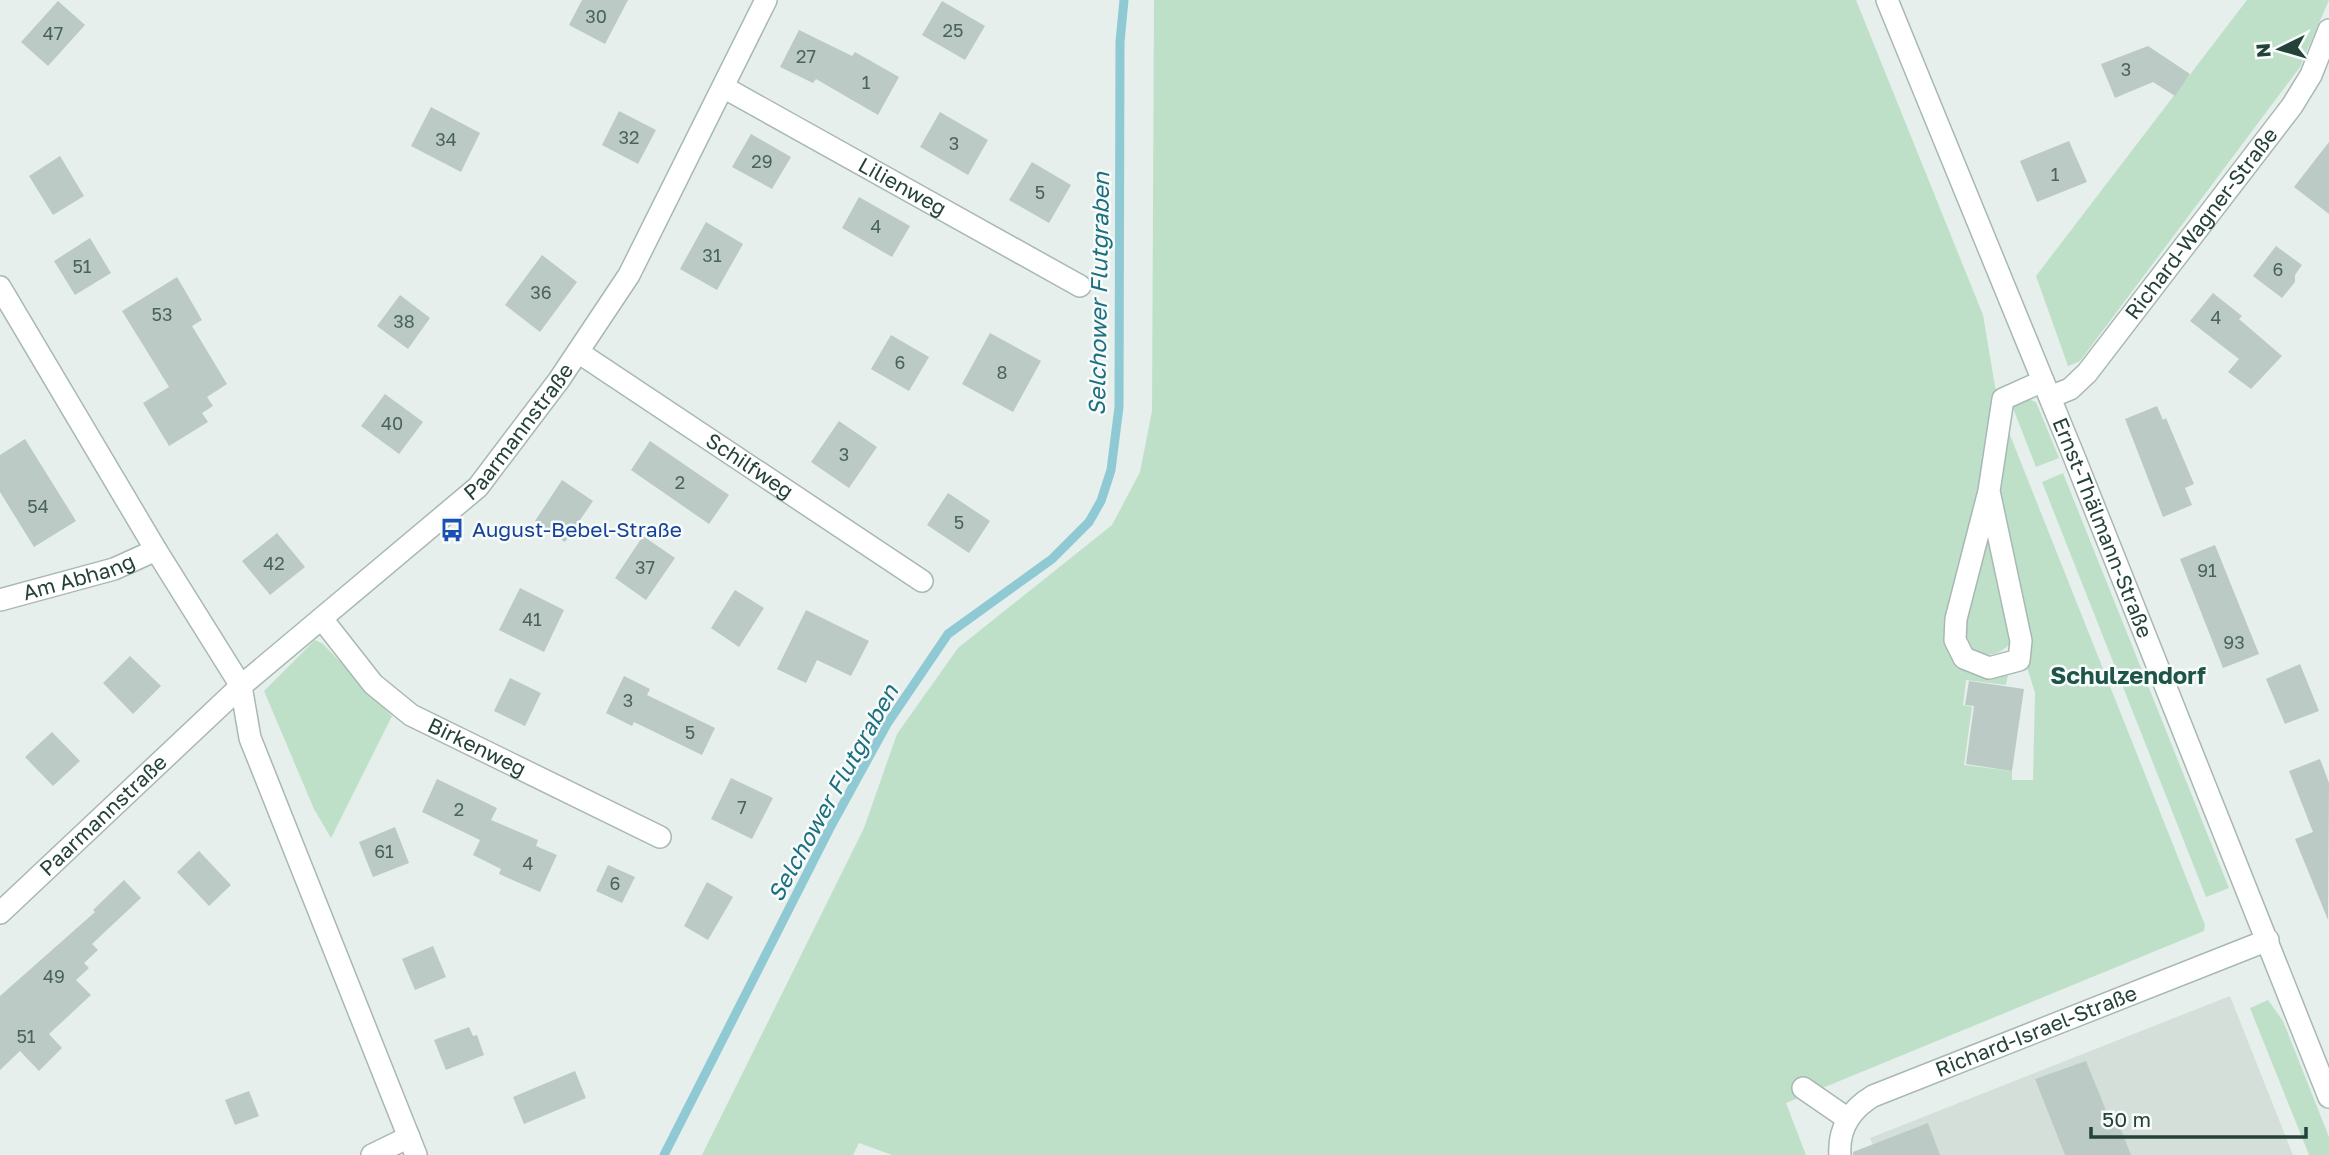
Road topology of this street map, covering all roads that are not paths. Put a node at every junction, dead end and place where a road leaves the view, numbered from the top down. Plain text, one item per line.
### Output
1 (766, 0) edge
2 (1887, 0) edge
3 (2329, 30) edge
4 (2320, 80) edge
5 (725, 88) junction
6 (1080, 286) dead end
7 (0, 287) edge
8 (578, 352) junction
9 (2046, 389) junction
10 (1989, 491) junction
11 (156, 550) junction
12 (922, 581) dead end
13 (0, 600) edge
14 (322, 619) junction
15 (241, 686) junction
16 (660, 837) dead end
17 (0, 913) edge
18 (2267, 940) junction
19 (1803, 1088) dead end
20 (2329, 1097) edge
21 (1848, 1119) junction
22 (413, 1146) edge
23 (372, 1155) edge
24 (1840, 1155) edge

1 - 5 street, Paarmannstraße
2 - 9 street, Ernst-Thälmann-Straße
3 - 4 street, Richard-Wagner-Straße
4 - 9 street, Richard-Wagner-Straße
5 - 6 street, Lilienweg
5 - 8 street, Paarmannstraße
7 - 11 street
8 - 12 street, Schilfweg
8 - 14 street, Paarmannstraße
9 - 10 street, Richard-Wagner-Straße
9 - 18 street, Ernst-Thälmann-Straße
10 - 10 street
11 - 13 street, Am Abhang
11 - 15 street
14 - 15 street, Paarmannstraße
14 - 16 street, Birkenweg
15 - 17 street, Paarmannstraße
15 - 22 street
18 - 20 street, Ernst-Thälmann-Straße
18 - 21 street, Richard-Israel-Straße
19 - 21 street
21 - 24 street
22 - 23 street

